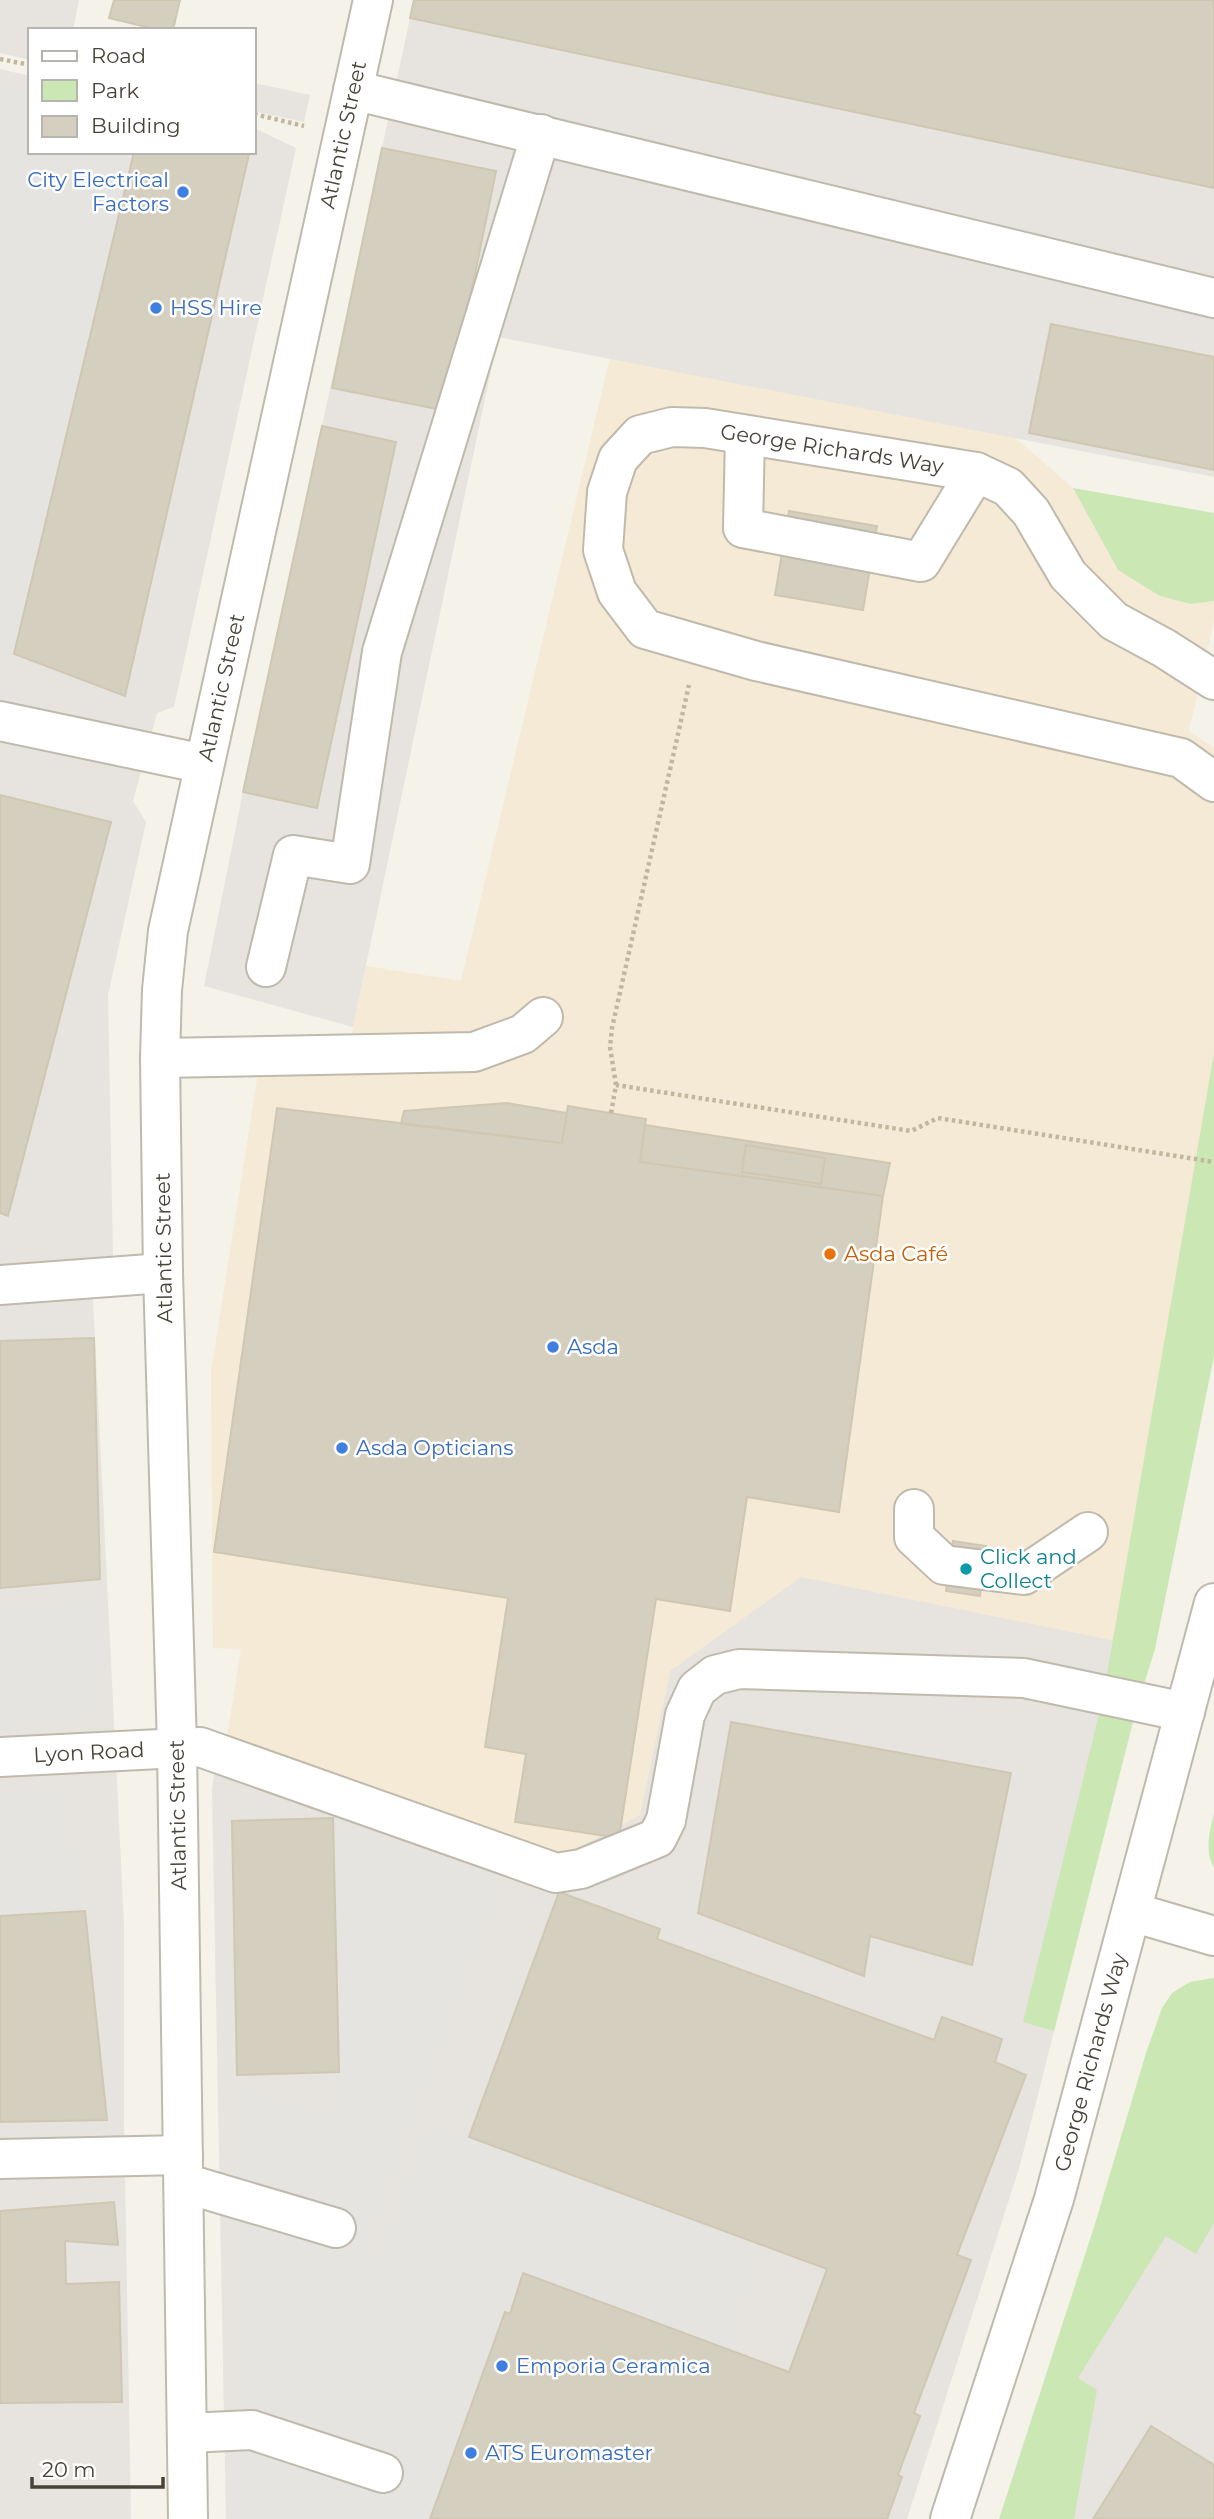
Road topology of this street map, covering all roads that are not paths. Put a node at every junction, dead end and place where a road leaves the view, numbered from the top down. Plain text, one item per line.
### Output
1 (373, 0) edge
2 (354, 90) junction
3 (541, 134) junction
4 (1214, 298) edge
5 (745, 435) junction
6 (976, 472) junction
7 (1214, 647) edge
8 (1164, 648) junction
9 (1214, 680) edge
10 (0, 721) edge
11 (204, 764) junction
12 (1214, 782) edge
13 (265, 967) dead end
14 (543, 1017) dead end
15 (160, 1058) junction
16 (163, 1273) junction
17 (0, 1285) edge
18 (914, 1509) dead end
19 (1088, 1532) dead end
20 (1214, 1603) edge
21 (1185, 1712) junction
22 (177, 1747) junction
23 (0, 1757) edge
24 (1132, 1912) junction
25 (1214, 1936) edge
26 (0, 2159) edge
27 (184, 2169) junction
28 (336, 2228) dead end
29 (187, 2432) junction
30 (383, 2473) dead end
31 (188, 2519) edge
32 (950, 2519) edge

1 - 2 street, Atlantic Street
2 - 3 street
2 - 11 street, Atlantic Street
3 - 4 street
3 - 13 street
5 - 6 street, George Richards Way
5 - 6 street
5 - 12 street, George Richards Way
6 - 8 street, George Richards Way
7 - 8 street, George Richards Way
8 - 9 street, George Richards Way
10 - 11 street
11 - 15 street, Atlantic Street
14 - 15 street
15 - 16 street, Atlantic Street
16 - 17 street
16 - 22 street, Atlantic Street
18 - 19 street
20 - 21 street, George Richards Way
21 - 22 street, Lyon Road
21 - 24 street, George Richards Way
22 - 23 street, Lyon Road
22 - 27 street, Atlantic Street
24 - 25 street
24 - 32 street, George Richards Way
26 - 27 street
27 - 28 street
27 - 29 street, Atlantic Street
29 - 30 street
29 - 31 street, Atlantic Street

